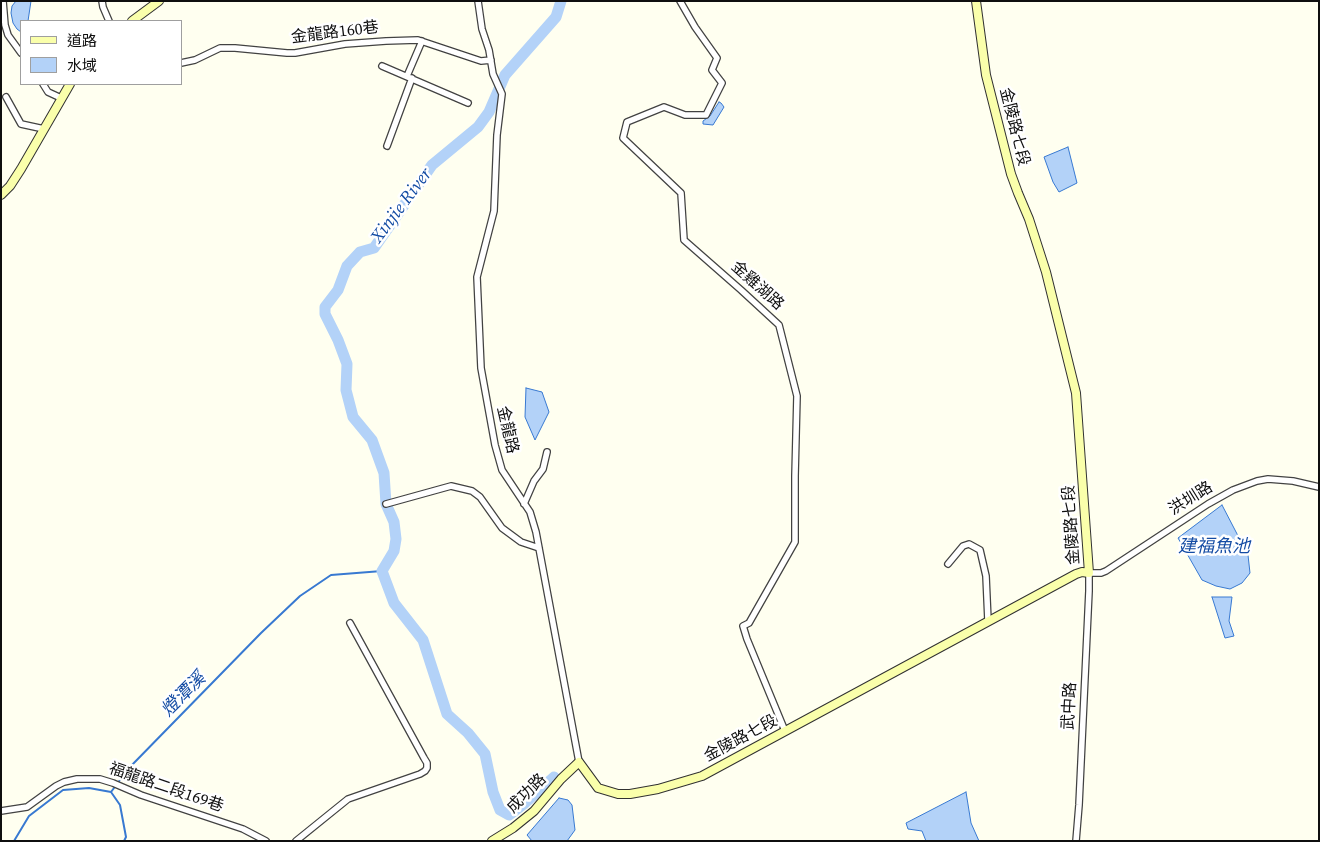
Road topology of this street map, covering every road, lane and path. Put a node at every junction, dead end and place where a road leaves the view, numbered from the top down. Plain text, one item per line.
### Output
1 (3, 1) edge
2 (102, 1) edge
3 (160, 1) edge
4 (478, 1) edge
5 (680, 1) edge
6 (976, 1) edge
7 (109, 20) edge
8 (133, 20) edge
9 (422, 41) junction
10 (20, 52) edge
11 (491, 60) junction
12 (182, 63) edge
13 (382, 66) dead end
14 (409, 77) junction
15 (44, 85) edge
16 (69, 85) edge
17 (6, 97) dead end
18 (61, 98) junction
19 (468, 103) dead end
20 (44, 130) junction
21 (387, 146) dead end
22 (1, 195) edge
23 (548, 452) dead end
24 (1319, 487) edge
25 (386, 504) dead end
26 (524, 504) junction
27 (539, 548) junction
28 (948, 564) dead end
29 (1089, 572) junction
30 (988, 620) junction
31 (350, 623) dead end
32 (785, 731) junction
33 (578, 762) junction
34 (1, 811) edge
35 (266, 841) edge
36 (296, 841) edge
37 (492, 841) edge
38 (1076, 841) edge

1 - 10 street
2 - 7 street
3 - 8 street
4 - 11 street
5 - 32 street, 金雞湖路
6 - 29 street, 金陵路七段
9 - 11 street, 金龍路160巷
9 - 12 street, 金龍路160巷
9 - 14 street
11 - 26 street, 金龍路
13 - 14 street
14 - 19 street
14 - 21 street
15 - 18 street
16 - 18 street
17 - 20 street
18 - 20 street
20 - 22 street
23 - 26 street
24 - 29 street, 洪圳路
25 - 27 street
26 - 27 street, 金龍路
27 - 33 street, 金龍路
28 - 30 street
29 - 30 street, 金陵路七段
29 - 38 street, 武中路
30 - 32 street, 金陵路七段
31 - 36 street
32 - 33 street, 金陵路七段
33 - 37 street, 成功路
34 - 35 street, 福龍路二段169巷

